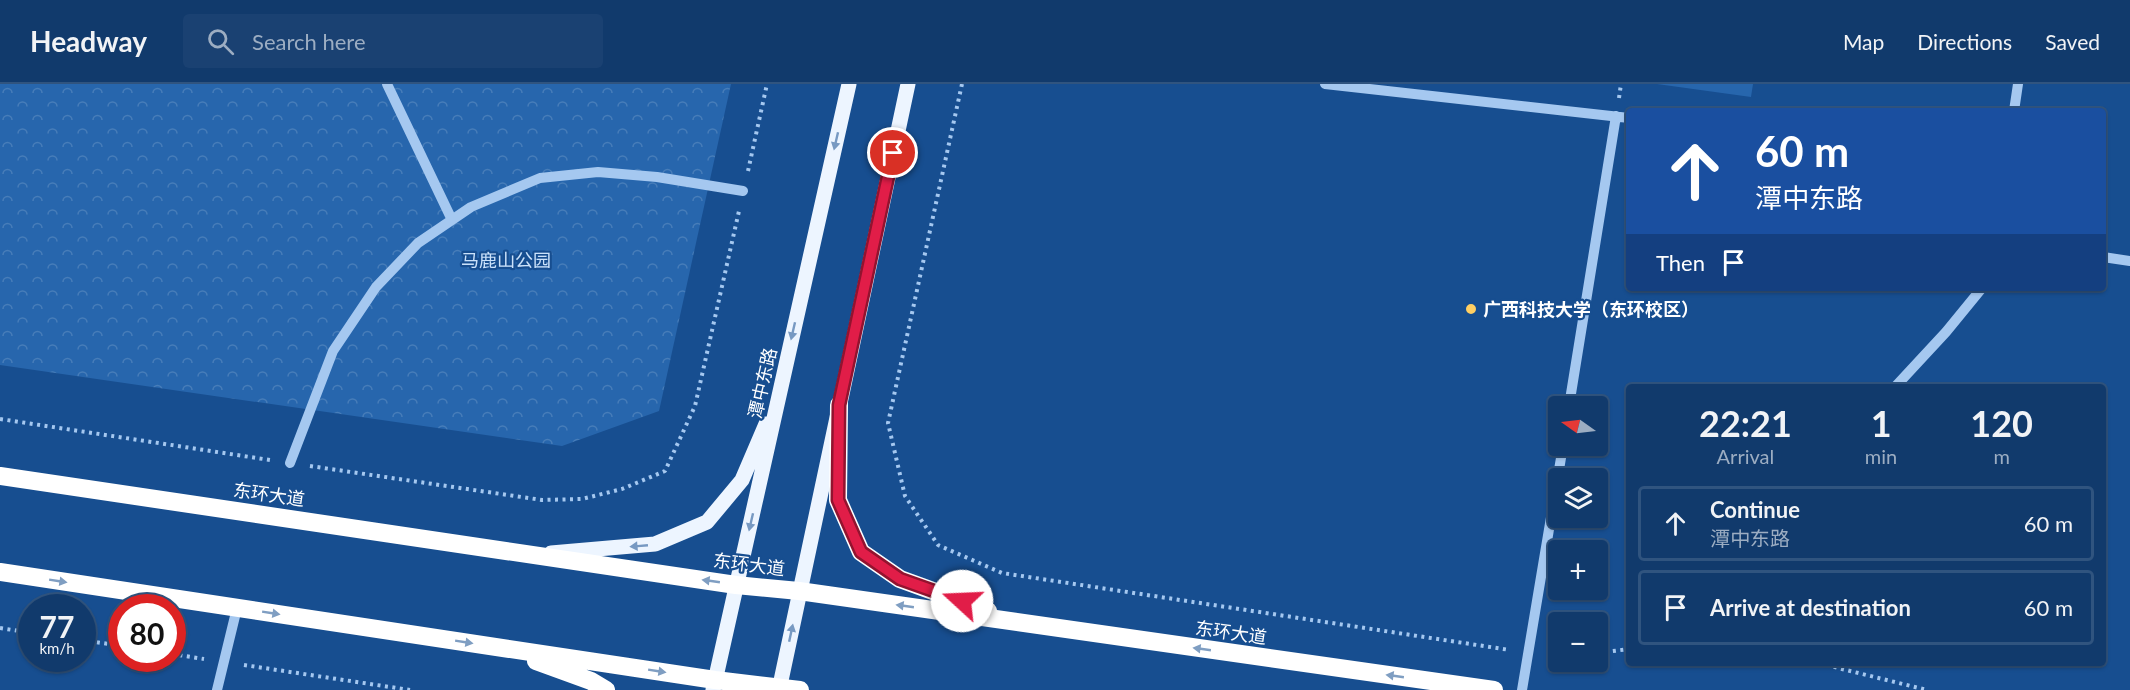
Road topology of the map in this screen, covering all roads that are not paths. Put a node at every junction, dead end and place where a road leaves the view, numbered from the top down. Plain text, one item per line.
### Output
1 (387, 84) edge
2 (849, 84) edge
3 (908, 84) edge
4 (1325, 84) edge
5 (2018, 84) edge
6 (2014, 108) edge
7 (1616, 116) junction
8 (1626, 118) edge
9 (743, 191) road end
10 (452, 220) junction
11 (2106, 257) edge
12 (2130, 261) edge
13 (1980, 291) edge
14 (1898, 384) edge
15 (781, 388) junction
16 (1571, 396) edge
17 (839, 405) junction
18 (1561, 456) edge
19 (291, 463) road end
20 (0, 476) edge
21 (531, 555) junction
22 (0, 572) edge
23 (736, 585) junction
24 (799, 591) junction
25 (237, 608) junction
26 (1024, 624) junction
27 (494, 647) junction
28 (714, 685) edge
29 (779, 689) edge
30 (217, 690) edge
31 (606, 690) edge
32 (800, 690) edge
33 (1494, 690) edge
34 (1522, 690) edge

1 - 10 lane
2 -> 15 main road, 潭中东路
3 - 17 main road
4 - 7 lane
5 - 6 lane
7 - 8 lane
7 - 16 lane
9 - 10 lane
10 - 19 lane
11 - 12 lane
13 - 14 lane
15 -> 21 main road
15 -> 23 main road, 潭中东路
17 - 24 main road
17 - 26 highway
18 - 34 lane
20 - 21 highway, 东环大道
23 -> 21 highway, 东环大道
22 -> 25 highway
23 - 24 highway, 东环大道
23 - 28 main road, 潭中东路
26 -> 24 highway, 东环大道
29 -> 24 main road
25 -> 27 highway
25 - 30 lane
33 -> 26 highway, 东环大道
27 -> 28 highway
27 - 31 highway
28 - 29 highway
29 - 32 highway

